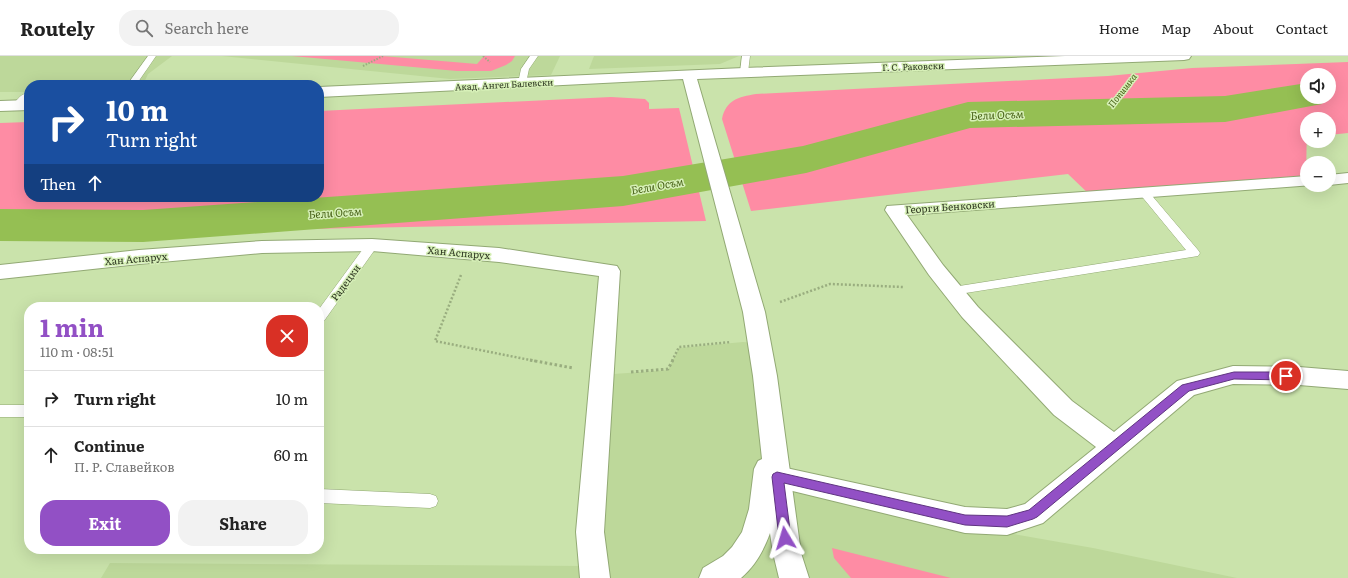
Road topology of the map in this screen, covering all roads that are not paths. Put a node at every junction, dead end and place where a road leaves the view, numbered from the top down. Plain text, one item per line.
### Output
1 (152, 56) edge
2 (534, 56) edge
3 (746, 56) edge
4 (1184, 56) edge
5 (1124, 57) edge
6 (744, 72) junction
7 (689, 75) junction
8 (135, 80) edge
9 (522, 83) junction
10 (324, 92) edge
11 (24, 102) edge
12 (0, 106) edge
13 (1348, 178) edge
14 (1336, 179) edge
15 (1300, 182) edge
16 (1144, 193) junction
17 (372, 245) junction
18 (0, 272) edge
19 (953, 291) junction
20 (324, 311) edge
21 (1348, 380) edge
22 (0, 411) edge
23 (24, 411) edge
24 (770, 416) junction
25 (1114, 447) junction
26 (777, 477) junction
27 (324, 496) edge
28 (430, 501) dead end
29 (595, 578) edge
30 (714, 578) edge
31 (794, 578) edge

1 - 8 lane
2 - 9 lane
3 - 6 lane
4 - 5 street, Г. С. Раковски
5 - 6 street, Г. С. Раковски
6 - 7 street, Г. С. Раковски
7 - 9 street, Акад. Ангел Балевски
7 - 24 street
9 - 10 street, Акад. Ангел Балевски
11 - 12 street
13 - 14 street
15 - 16 street, Георги Бенковски
16 - 19 lane
16 - 19 street, Георги Бенковски
17 - 18 street, Хан Аспарух
17 - 20 lane, Радецки
17 - 29 street, Хан Аспарух
19 - 25 street, Георги Бенковски
21 - 25 street
22 - 23 lane
24 - 26 street
24 - 30 street
25 - 26 street
26 - 31 street
27 - 28 lane

